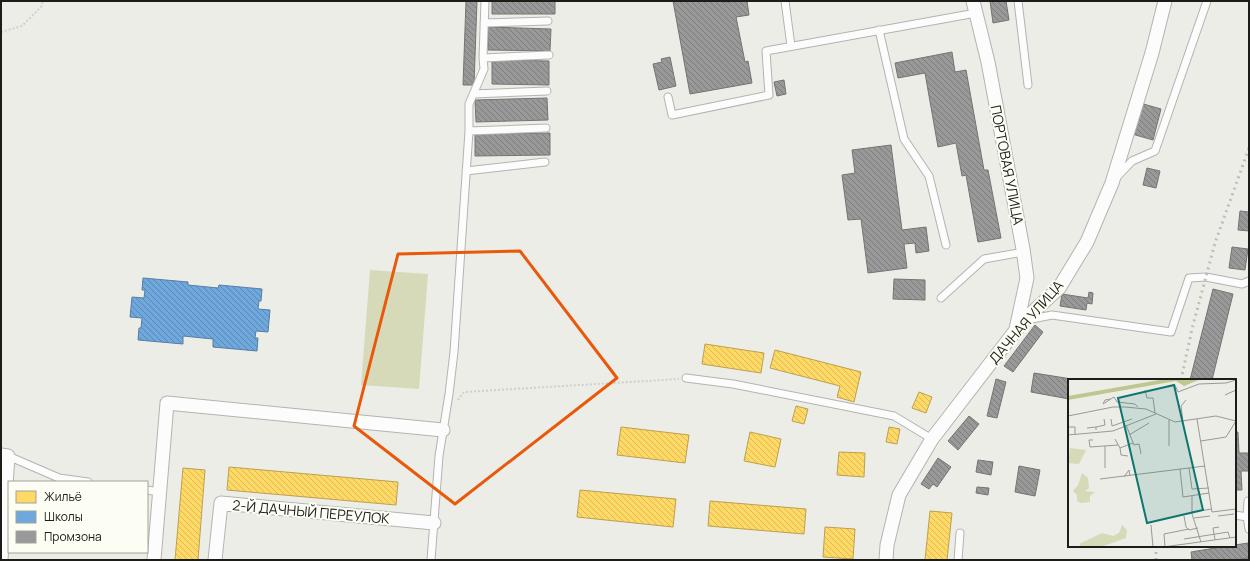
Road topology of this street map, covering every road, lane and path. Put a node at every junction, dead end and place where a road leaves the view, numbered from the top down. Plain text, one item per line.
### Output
1 (43, 1) edge
2 (485, 1) edge
3 (785, 1) edge
4 (1018, 1) edge
5 (1165, 1) edge
6 (1207, 1) edge
7 (975, 7) edge
8 (548, 22) dead end
9 (484, 23) junction
10 (879, 30) junction
11 (1, 32) edge
12 (791, 46) junction
13 (549, 55) dead end
14 (483, 58) junction
15 (1028, 85) dead end
16 (547, 91) dead end
17 (473, 94) junction
18 (668, 97) dead end
19 (546, 128) dead end
20 (469, 130) junction
21 (545, 162) dead end
22 (466, 171) junction
23 (1112, 183) junction
24 (946, 245) dead end
25 (1024, 252) junction
26 (1249, 281) edge
27 (941, 298) dead end
28 (1024, 320) junction
29 (1016, 330) junction
30 (686, 378) joint
31 (446, 416) junction
32 (443, 430) junction
33 (932, 438) junction
34 (4, 455) edge
35 (81, 481) edge
36 (153, 491) edge
37 (1248, 501) dead end
38 (1236, 515) edge
39 (1248, 517) junction
40 (434, 523) junction
41 (1249, 529) edge
42 (960, 533) dead end
43 (1, 560) edge
44 (154, 560) edge
45 (215, 560) edge
46 (431, 560) edge
47 (886, 560) edge
48 (958, 560) edge

1 - 11 path
2 - 9 lane
3 - 12 lane
4 - 15 lane
5 - 23 street, ДАЧНАЯ УЛИЦА
6 - 23 lane
7 - 10 lane
7 - 25 street, ПОРТОВАЯ УЛИЦА
8 - 9 lane
9 - 14 lane
10 - 12 lane
10 - 24 lane
12 - 18 lane
13 - 14 lane
14 - 17 lane
16 - 17 lane
17 - 20 lane
19 - 20 lane
20 - 22 lane
21 - 22 lane
22 - 31 lane
23 - 28 street, ДАЧНАЯ УЛИЦА
25 - 27 lane
25 - 29 street, ПОРТОВАЯ УЛИЦА
26 - 28 lane
28 - 29 street, ДАЧНАЯ УЛИЦА
29 - 33 street, ДАЧНАЯ УЛИЦА
30 - 31 path
30 - 33 lane
31 - 32 lane
32 - 36 street
32 - 40 lane
33 - 47 street, ДАЧНАЯ УЛИЦА
34 - 35 lane
34 - 43 street
36 - 44 street
37 - 39 lane
38 - 39 lane
39 - 41 lane
40 - 45 street, 2-Й ДАЧНЫЙ ПЕРЕУЛОК
40 - 46 lane
42 - 48 lane

